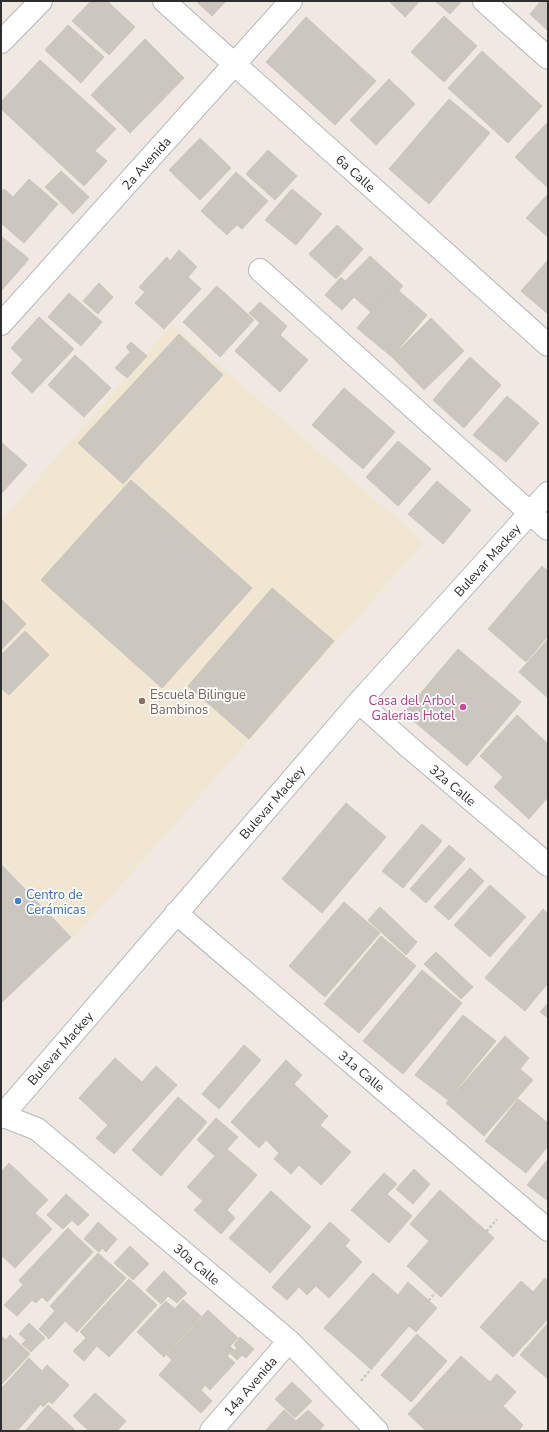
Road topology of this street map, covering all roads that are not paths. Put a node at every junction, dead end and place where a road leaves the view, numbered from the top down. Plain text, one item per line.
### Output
1 (41, 1) edge
2 (164, 1) edge
3 (291, 1) edge
4 (484, 1) edge
5 (1, 42) edge
6 (548, 58) edge
7 (234, 65) junction
8 (260, 270) dead end
9 (1, 324) edge
10 (548, 345) edge
11 (548, 492) edge
12 (530, 513) junction
13 (548, 529) edge
14 (359, 702) junction
15 (548, 865) edge
16 (176, 913) junction
17 (1, 1115) edge
18 (548, 1230) edge
19 (289, 1341) junction
20 (211, 1431) edge
21 (377, 1431) edge

1 - 5 street
2 - 7 street, 6a Calle
3 - 7 street, 2a Avenida
4 - 6 street
7 - 9 street, 2a Avenida
7 - 10 street, 6a Calle
8 - 12 street
11 - 12 street, Bulevar Mackey
12 - 13 street
12 - 14 street, Bulevar Mackey
14 - 15 street, 32a Calle
14 - 16 street, Bulevar Mackey
16 - 17 street, Bulevar Mackey
16 - 18 street, 31a Calle
17 - 19 street, 30a Calle
19 - 20 street, 14a Avenida
19 - 21 street, 30a Calle

